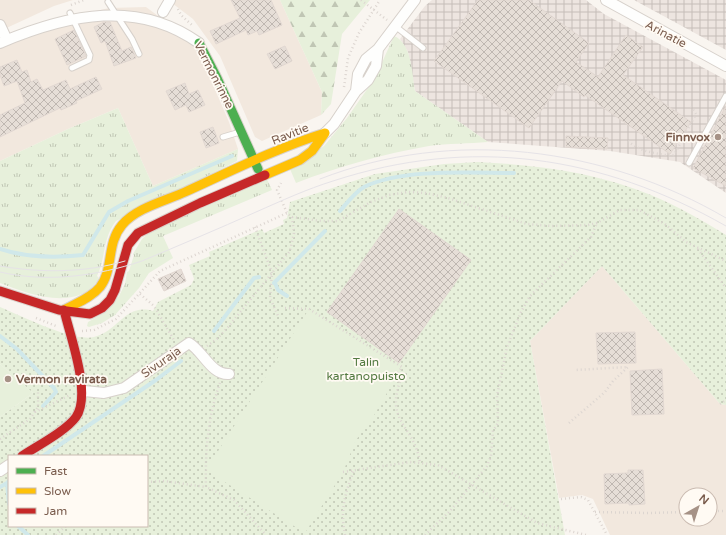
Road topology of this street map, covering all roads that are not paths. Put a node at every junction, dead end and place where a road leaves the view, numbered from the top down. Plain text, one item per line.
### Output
1 (170, 0) edge
2 (414, 0) edge
3 (606, 0) edge
4 (113, 2) joint
5 (97, 4) dead end
6 (151, 7) dead end
7 (84, 8) dead end
8 (163, 12) junction
9 (70, 13) junction
10 (0, 25) edge
11 (394, 26) junction
12 (3, 42) edge
13 (199, 43) joint
14 (423, 48) dead end
15 (139, 54) dead end
16 (726, 66) edge
17 (72, 68) dead end
18 (726, 96) edge
19 (241, 132) junction
20 (325, 133) junction
21 (223, 137) dead end
22 (254, 161) junction
23 (689, 163) dead end
24 (261, 176) junction
25 (0, 291) edge
26 (64, 310) junction
27 (228, 374) dead end
28 (83, 390) junction
29 (23, 455) edge

1 - 8 street
2 - 11 street
3 - 16 street, Arinatie
4 - 5 street
4 - 15 lane
6 - 8 street, Vermonrinne
7 - 9 street
8 - 13 street, Vermonrinne
9 - 12 street
9 - 17 lane
10 - 12 street
11 - 14 lane
11 - 20 street
13 - 19 street, Vermonrinne
18 - 23 lane
19 - 21 lane
19 - 22 street, Vermonrinne
20 - 22 street, Ravitie
20 - 24 street, Ravitie
22 - 24 street, Vermonrinne
22 - 26 street, Ravitie
24 - 26 street, Ravitie
25 - 26 street, Ravitie
26 - 28 street
27 - 28 street, Sivuraja
28 - 29 street

